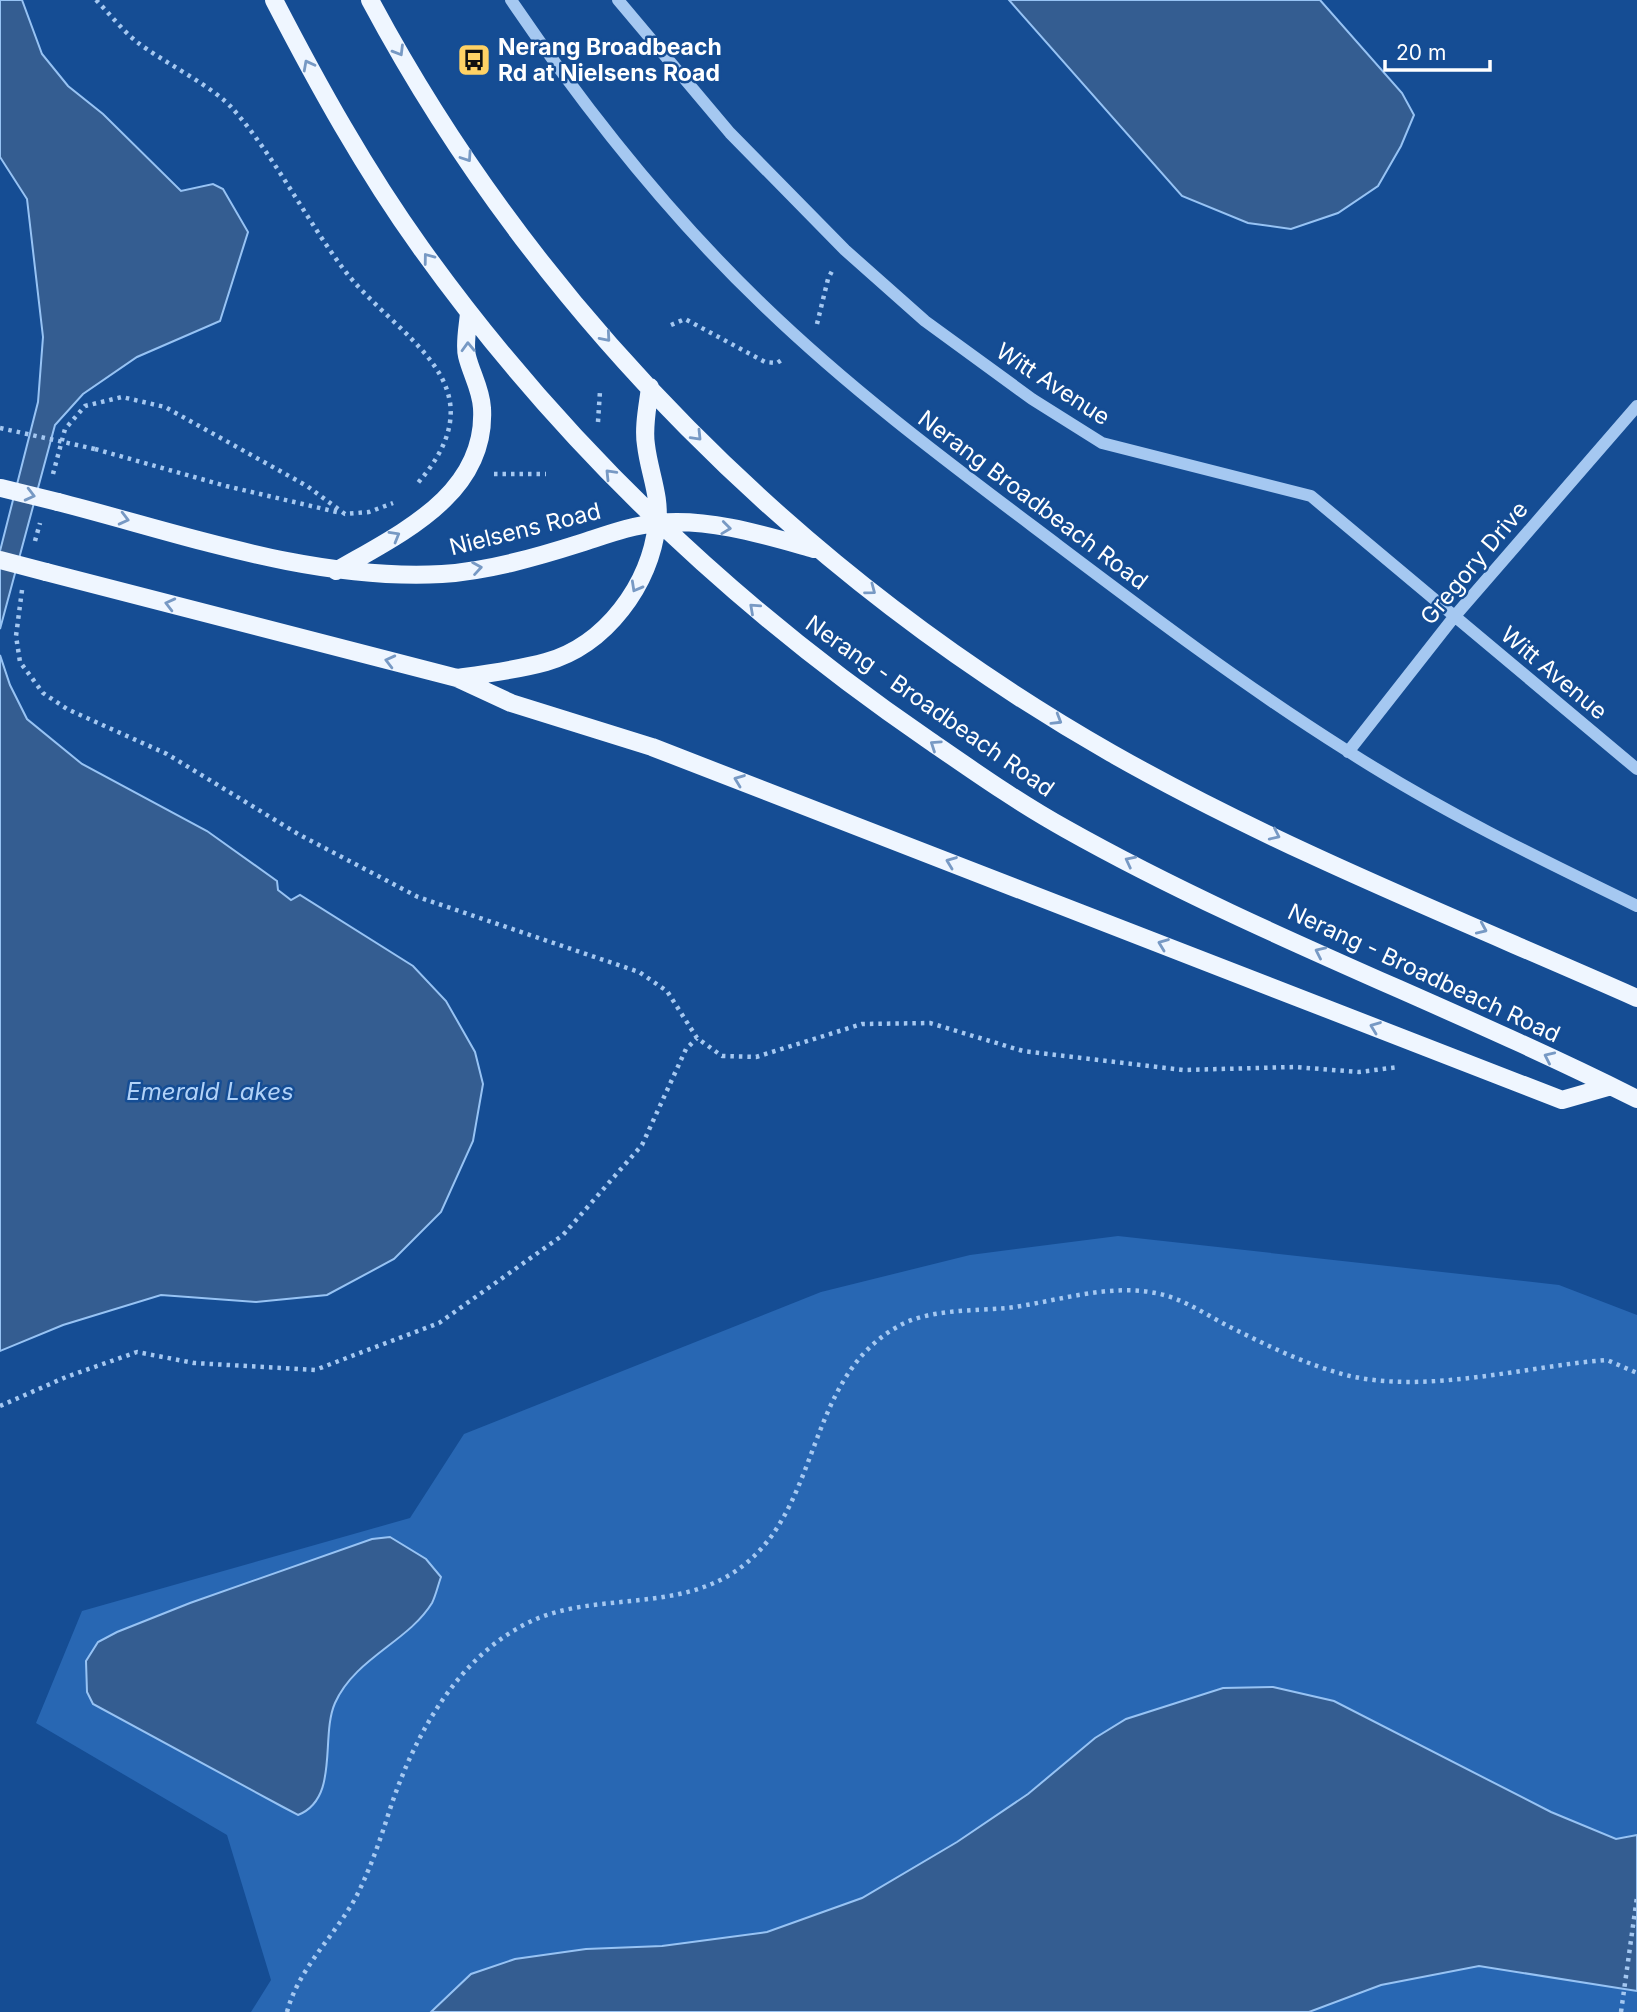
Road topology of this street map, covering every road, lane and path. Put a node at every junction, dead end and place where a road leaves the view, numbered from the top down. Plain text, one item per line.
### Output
1 (274, 0) edge
2 (370, 0) edge
3 (511, 0) edge
4 (618, 0) edge
5 (845, 250) junction
6 (469, 313) junction
7 (671, 325) dead end
8 (816, 325) dead end
9 (783, 359) dead end
10 (649, 387) junction
11 (600, 391) dead end
12 (1637, 406) edge
13 (598, 426) dead end
14 (0, 428) edge
15 (484, 474) dead end
16 (546, 474) dead end
17 (0, 488) edge
18 (345, 514) dead end
19 (658, 523) junction
20 (816, 549) junction
21 (0, 560) edge
22 (336, 571) junction
23 (1454, 617) junction
24 (457, 678) junction
25 (1348, 752) junction
26 (1637, 769) edge
27 (1637, 906) edge
28 (1637, 998) edge
29 (697, 1038) dead end
30 (1611, 1086) junction
31 (1637, 1099) edge
32 (1637, 1373) edge
33 (0, 1406) edge
34 (1637, 1897) edge
35 (1621, 2011) edge
36 (287, 2012) edge

6 -> 1 main road, Nerang - Broadbeach Road
2 -> 10 main road
3 - 25 street, Nerang Broadbeach Road
4 - 5 street, Witt Avenue
5 - 8 path
5 - 23 street, Witt Avenue
19 -> 6 main road, Nerang - Broadbeach Road
22 -> 6 main road
7 - 9 path
10 - 19 main road
10 -> 20 main road
11 - 13 path
12 - 23 street, Gregory Drive
14 - 18 path, bridge
15 - 16 path
17 -> 22 main road, Nielsens Road, bridge
19 -> 20 main road, Nielsens Road
22 -> 19 main road, Nielsens Road
19 -> 24 main road
30 -> 19 main road, Nerang - Broadbeach Road
20 -> 28 main road
24 -> 21 main road, bridge
23 - 25 street, Gregory Drive
23 - 26 street, Witt Avenue
30 -> 24 main road
25 - 27 street, Nerang Broadbeach Road
29 - 33 path
30 - 31 main road, Nerang - Broadbeach Road
32 - 36 path
34 - 35 path

